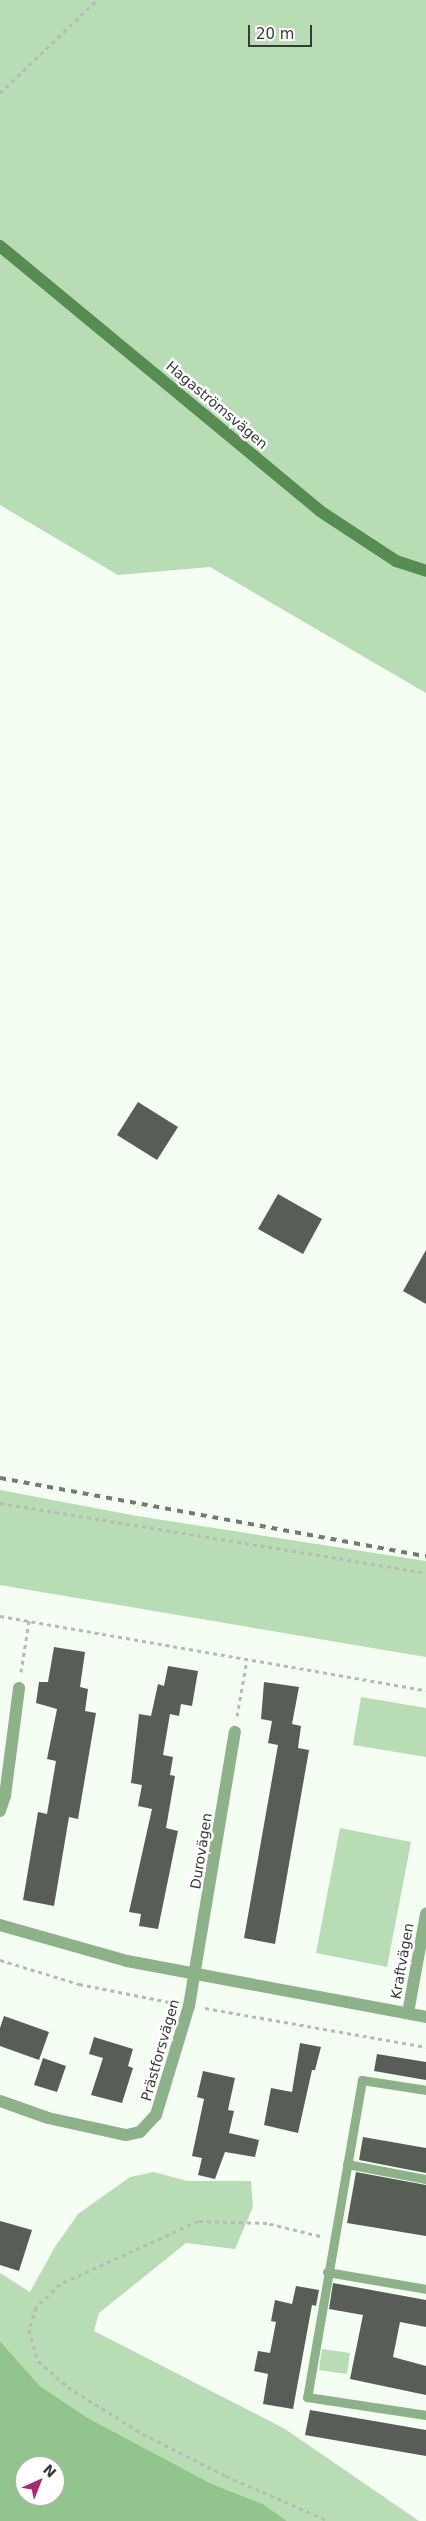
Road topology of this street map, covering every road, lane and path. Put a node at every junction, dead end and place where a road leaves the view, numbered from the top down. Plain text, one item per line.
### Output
1 (96, 0) edge
2 (0, 93) edge
3 (0, 246) edge
4 (426, 571) edge
5 (0, 1503) edge
6 (426, 1573) edge
7 (0, 1616) edge
8 (29, 1621) junction
9 (247, 1660) junction
10 (19, 1688) joint
11 (426, 1690) edge
12 (234, 1732) joint
13 (0, 1811) edge
14 (426, 1914) edge
15 (0, 1924) edge
16 (0, 1960) edge
17 (194, 1975) junction
18 (189, 2006) junction
19 (408, 2014) junction
20 (426, 2017) edge
21 (426, 2047) edge
22 (426, 2090) edge
23 (0, 2100) edge
24 (347, 2164) junction
25 (426, 2179) edge
26 (332, 2239) junction
27 (327, 2272) junction
28 (426, 2289) edge
29 (426, 2415) edge
30 (329, 2521) edge

1 - 2 path
3 - 4 street, Hagaströmsvägen
5 - 6 path
7 - 8 path
8 - 9 path
8 - 10 path
9 - 11 path
9 - 12 path
10 - 13 street
12 - 17 street, Durovägen
14 - 19 street, Kraftvägen
15 - 17 street
16 - 18 path
17 - 18 street, Prästforsvägen
17 - 19 street
18 - 21 path
18 - 23 street, Prästforsvägen
19 - 20 street
22 - 24 lane
24 - 25 lane
24 - 26 lane
26 - 27 lane
26 - 30 path
27 - 28 lane
27 - 29 lane

